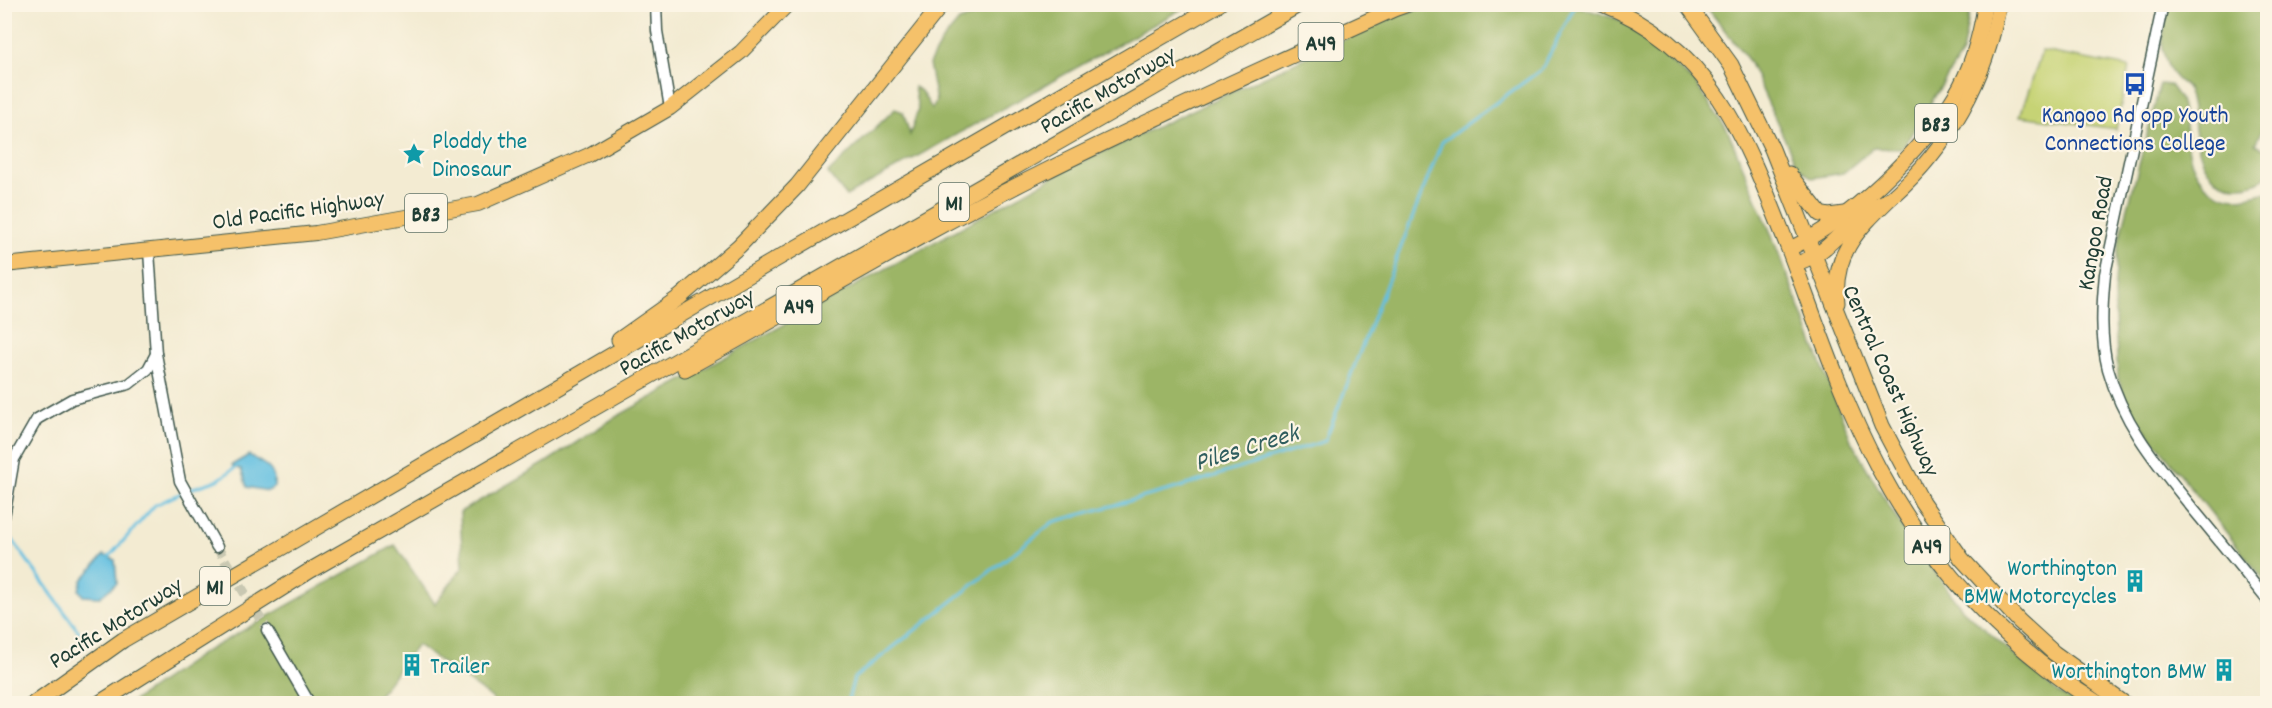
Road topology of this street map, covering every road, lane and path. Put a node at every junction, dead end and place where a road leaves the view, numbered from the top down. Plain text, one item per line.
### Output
1 (656, 4) edge
2 (788, 4) edge
3 (942, 4) edge
4 (1219, 4) edge
5 (1300, 4) edge
6 (1408, 4) edge
7 (1602, 4) edge
8 (1687, 4) edge
9 (1985, 4) edge
10 (1999, 4) edge
11 (2163, 4) edge
12 (670, 108) junction
13 (1772, 148) junction
14 (1889, 199) junction
15 (1844, 214) junction
16 (1808, 240) junction
17 (1789, 249) junction
18 (149, 251) junction
19 (1815, 255) junction
20 (4, 265) edge
21 (1795, 265) junction
22 (1841, 324) junction
23 (156, 354) junction
24 (611, 355) junction
25 (608, 401) junction
26 (4, 517) edge
27 (217, 547) tunnel mouth
28 (2268, 601) edge
29 (267, 630) tunnel mouth
30 (33, 704) edge
31 (99, 704) edge
32 (310, 704) edge
33 (2099, 704) edge
34 (2126, 704) edge

1 - 12 street
2 - 12 main road, Old Pacific Highway / B83
3 - 24 highway
4 - 24 highway, Pacific Motorway / M1
5 - 25 highway, Pacific Motorway / M1
6 - 25 highway, A49
7 - 17 highway, A49
8 - 13 highway, A49
9 - 15 main road, B83
10 - 14 main road, B83
11 - 28 street, Kangoo Road
12 - 18 main road, Old Pacific Highway / B83
13 - 15 highway
13 - 16 highway, A49
14 - 19 main road, B83
14 - 22 highway
15 - 16 main road, B83
16 - 17 main road, B83
16 - 19 highway, Central Coast Highway / A49
17 - 21 highway, Central Coast Highway / A49
18 - 20 main road, Old Pacific Highway / B83
18 - 23 street
19 - 21 main road, B83
19 - 22 highway, Central Coast Highway / A49
21 - 33 highway, Central Coast Highway / A49
22 - 34 highway, Central Coast Highway / A49
23 - 26 street
23 - 27 street
24 - 30 highway, Pacific Motorway / M1
25 - 31 highway, Pacific Motorway / M1
29 - 32 street

